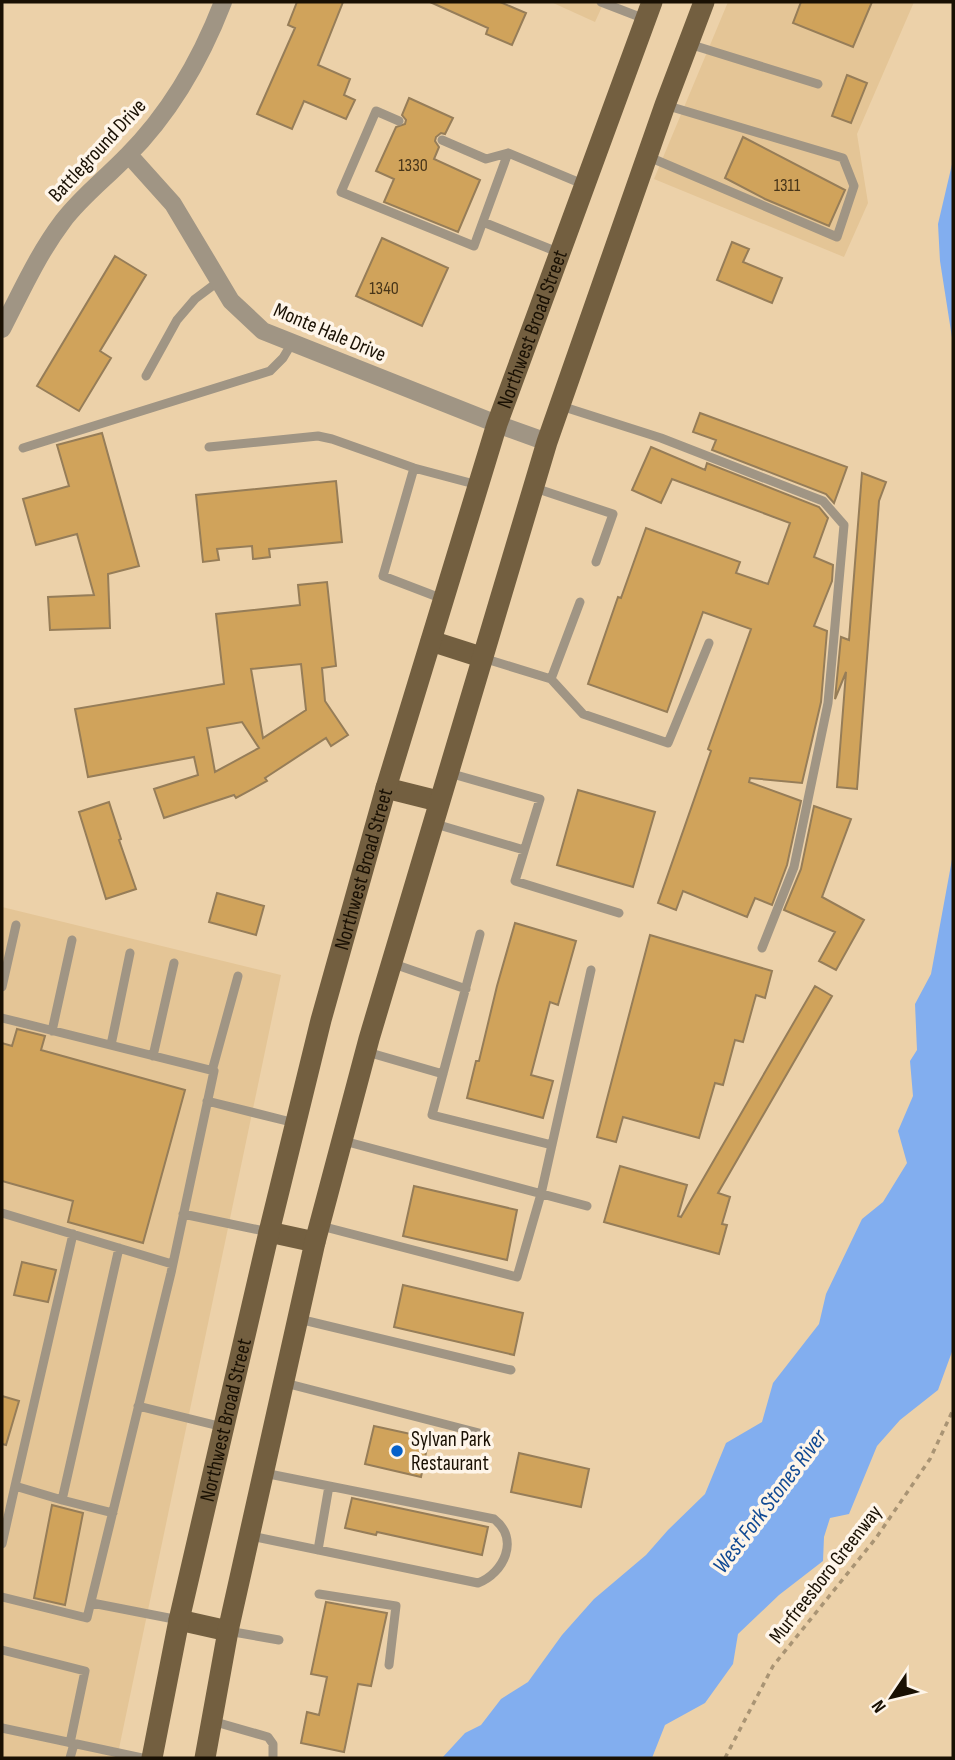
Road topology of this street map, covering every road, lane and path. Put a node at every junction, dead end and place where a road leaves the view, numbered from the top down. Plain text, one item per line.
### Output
1 (223, 2) edge
2 (601, 2) edge
3 (705, 2) edge
4 (649, 10) edge
5 (689, 44) junction
6 (818, 84) dead end
7 (665, 105) junction
8 (399, 121) dead end
9 (442, 140) dead end
10 (508, 153) junction
11 (129, 155) junction
12 (647, 156) junction
13 (584, 185) junction
14 (483, 222) junction
15 (559, 253) junction
16 (219, 281) junction
17 (2, 329) edge
18 (292, 342) junction
19 (146, 376) dead end
20 (559, 405) junction
21 (497, 424) junction
22 (547, 442) junction
23 (209, 447) dead end
24 (23, 448) dead end
25 (414, 468) junction
26 (478, 485) junction
27 (533, 488) junction
28 (596, 562) dead end
29 (443, 599) junction
30 (580, 602) dead end
31 (430, 642) junction
32 (709, 643) dead end
33 (481, 657) junction
34 (551, 679) junction
35 (449, 773) junction
36 (386, 788) junction
37 (438, 801) junction
38 (432, 823) junction
39 (524, 850) junction
40 (619, 913) dead end
41 (16, 925) dead end
42 (481, 934) dead end
43 (72, 940) dead end
44 (762, 948) dead end
45 (130, 953) dead end
46 (174, 963) dead end
47 (391, 963) junction
48 (591, 970) dead end
49 (238, 976) dead end
50 (2, 987) edge
51 (466, 989) junction
52 (2, 1018) edge
53 (52, 1031) junction
54 (111, 1045) junction
55 (366, 1051) junction
56 (153, 1056) junction
57 (212, 1071) junction
58 (443, 1074) junction
59 (207, 1101) junction
60 (295, 1123) junction
61 (342, 1141) junction
62 (552, 1145) junction
63 (541, 1194) junction
64 (587, 1206) dead end
65 (2, 1213) edge
66 (183, 1214) junction
67 (269, 1232) junction
68 (73, 1234) junction
69 (317, 1234) junction
70 (119, 1248) junction
71 (172, 1264) junction
72 (298, 1319) junction
73 (511, 1370) dead end
74 (284, 1382) junction
75 (138, 1406) junction
76 (953, 1410) edge
77 (223, 1427) junction
78 (483, 1434) dead end
79 (263, 1473) junction
80 (15, 1486) junction
81 (329, 1486) junction
82 (62, 1500) junction
83 (113, 1513) junction
84 (249, 1536) junction
85 (2, 1544) edge
86 (318, 1550) junction
87 (319, 1594) dead end
88 (2, 1597) edge
89 (92, 1603) junction
90 (179, 1620) junction
91 (229, 1630) junction
92 (279, 1640) dead end
93 (2, 1650) edge
94 (389, 1664) dead end
95 (212, 1721) junction
96 (2, 1728) edge
97 (72, 1743) junction
98 (69, 1758) edge
99 (142, 1758) edge
100 (152, 1758) edge
101 (205, 1758) edge
102 (273, 1758) edge
103 (725, 1758) edge

1 - 11 street, Battleground Drive
2 - 4 lane
3 - 5 main road
4 - 13 main road, Northwest Broad Street
5 - 6 lane
5 - 7 main road
7 - 12 main road
7 - 12 lane
8 - 14 lane
9 - 10 lane
10 - 13 lane
10 - 14 lane
11 - 16 street, Monte Hale Drive
11 - 17 street, Battleground Drive
12 - 20 main road
13 - 15 main road, Northwest Broad Street
14 - 15 lane
15 - 21 main road, Northwest Broad Street
16 - 18 street, Monte Hale Drive
16 - 19 lane
18 - 21 street, Monte Hale Drive
18 - 24 lane
20 - 22 main road
20 - 44 lane
21 - 22 street, Monte Hale Drive
21 - 26 main road, Northwest Broad Street
22 - 27 main road
23 - 25 lane
25 - 26 lane
25 - 29 lane
26 - 29 main road, Northwest Broad Street
27 - 28 lane
27 - 33 main road
29 - 31 main road, Northwest Broad Street
30 - 34 lane
31 - 33 main road
31 - 36 main road, Northwest Broad Street
32 - 34 lane
33 - 34 lane
33 - 35 main road
35 - 37 main road
35 - 39 lane
36 - 37 main road
36 - 60 main road, Northwest Broad Street
37 - 38 main road
38 - 39 lane
38 - 47 main road
39 - 40 lane
41 - 50 lane
42 - 51 lane
43 - 53 lane
45 - 54 lane
46 - 56 lane
47 - 51 lane
47 - 55 main road
48 - 62 lane
49 - 57 lane
51 - 58 lane
52 - 53 lane
53 - 54 lane
54 - 56 lane
55 - 58 lane
55 - 61 main road
56 - 57 lane
57 - 59 lane
58 - 62 lane
59 - 60 lane
59 - 66 lane
60 - 67 main road, Northwest Broad Street
61 - 63 lane
61 - 69 main road
62 - 63 lane
63 - 64 lane
63 - 69 lane
65 - 68 lane
66 - 67 lane
66 - 71 lane
67 - 69 main road
67 - 77 main road, Northwest Broad Street
68 - 70 lane
68 - 80 lane
69 - 72 main road
70 - 71 lane
70 - 82 lane
71 - 75 lane
72 - 73 lane
72 - 74 main road
74 - 78 lane
74 - 79 main road
75 - 77 lane
75 - 83 lane
76 - 103 path, Murfreesboro Greenway
77 - 90 main road, Northwest Broad Street
79 - 81 lane
79 - 84 main road
80 - 82 lane
80 - 85 lane
81 - 86 lane
81 - 86 lane
82 - 83 lane
83 - 89 lane
84 - 86 lane
84 - 91 main road
87 - 94 lane
88 - 89 lane
89 - 90 lane
90 - 91 main road
90 - 100 main road, Northwest Broad Street
91 - 92 lane
91 - 95 main road
93 - 97 lane
95 - 101 main road
95 - 102 lane
96 - 97 lane
97 - 98 lane
97 - 99 lane

